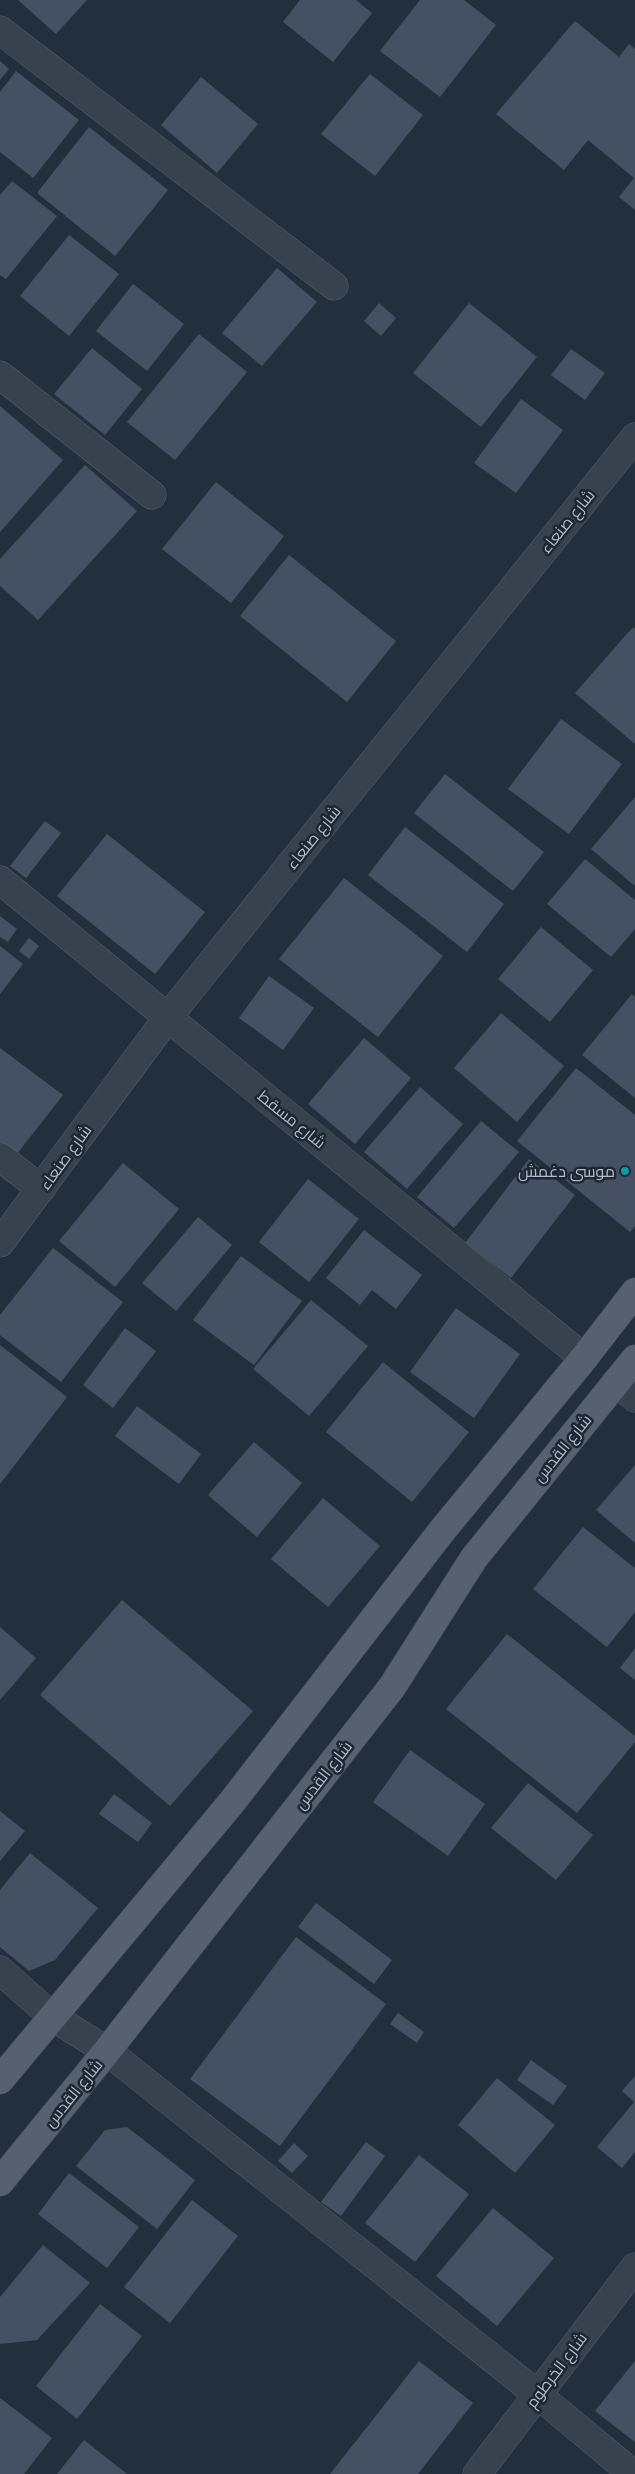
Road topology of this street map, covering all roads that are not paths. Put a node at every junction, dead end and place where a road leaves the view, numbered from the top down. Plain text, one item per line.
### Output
1 (0, 30) edge
2 (334, 286) dead end
3 (0, 375) edge
4 (635, 437) edge
5 (152, 495) dead end
6 (0, 880) edge
7 (168, 1017) junction
8 (0, 1158) edge
9 (41, 1189) junction
10 (0, 1244) edge
11 (635, 1292) edge
12 (584, 1358) junction
13 (635, 1359) edge
14 (626, 1390) edge
15 (0, 1970) edge
16 (53, 2017) junction
17 (107, 2051) junction
18 (0, 2080) edge
19 (0, 2182) edge
20 (635, 2266) edge
21 (537, 2394) junction
22 (476, 2474) edge
23 (633, 2474) edge

1 - 2 street
3 - 5 street
4 - 7 street, شارع صنعاء
6 - 7 street, شارع مسقط
7 - 9 street, شارع صنعاء
7 - 12 street, شارع مسقط
8 - 9 street
9 - 10 street, شارع صنعاء
11 - 12 main road
12 - 16 main road
13 - 14 main road, شارع القدس
14 - 17 main road, شارع القدس
15 - 16 street
16 - 17 street
16 - 18 main road
17 - 19 main road, شارع القدس
17 - 21 street
20 - 21 street, شارع الخرطوم
21 - 22 street, شارع الخرطوم
21 - 23 street

